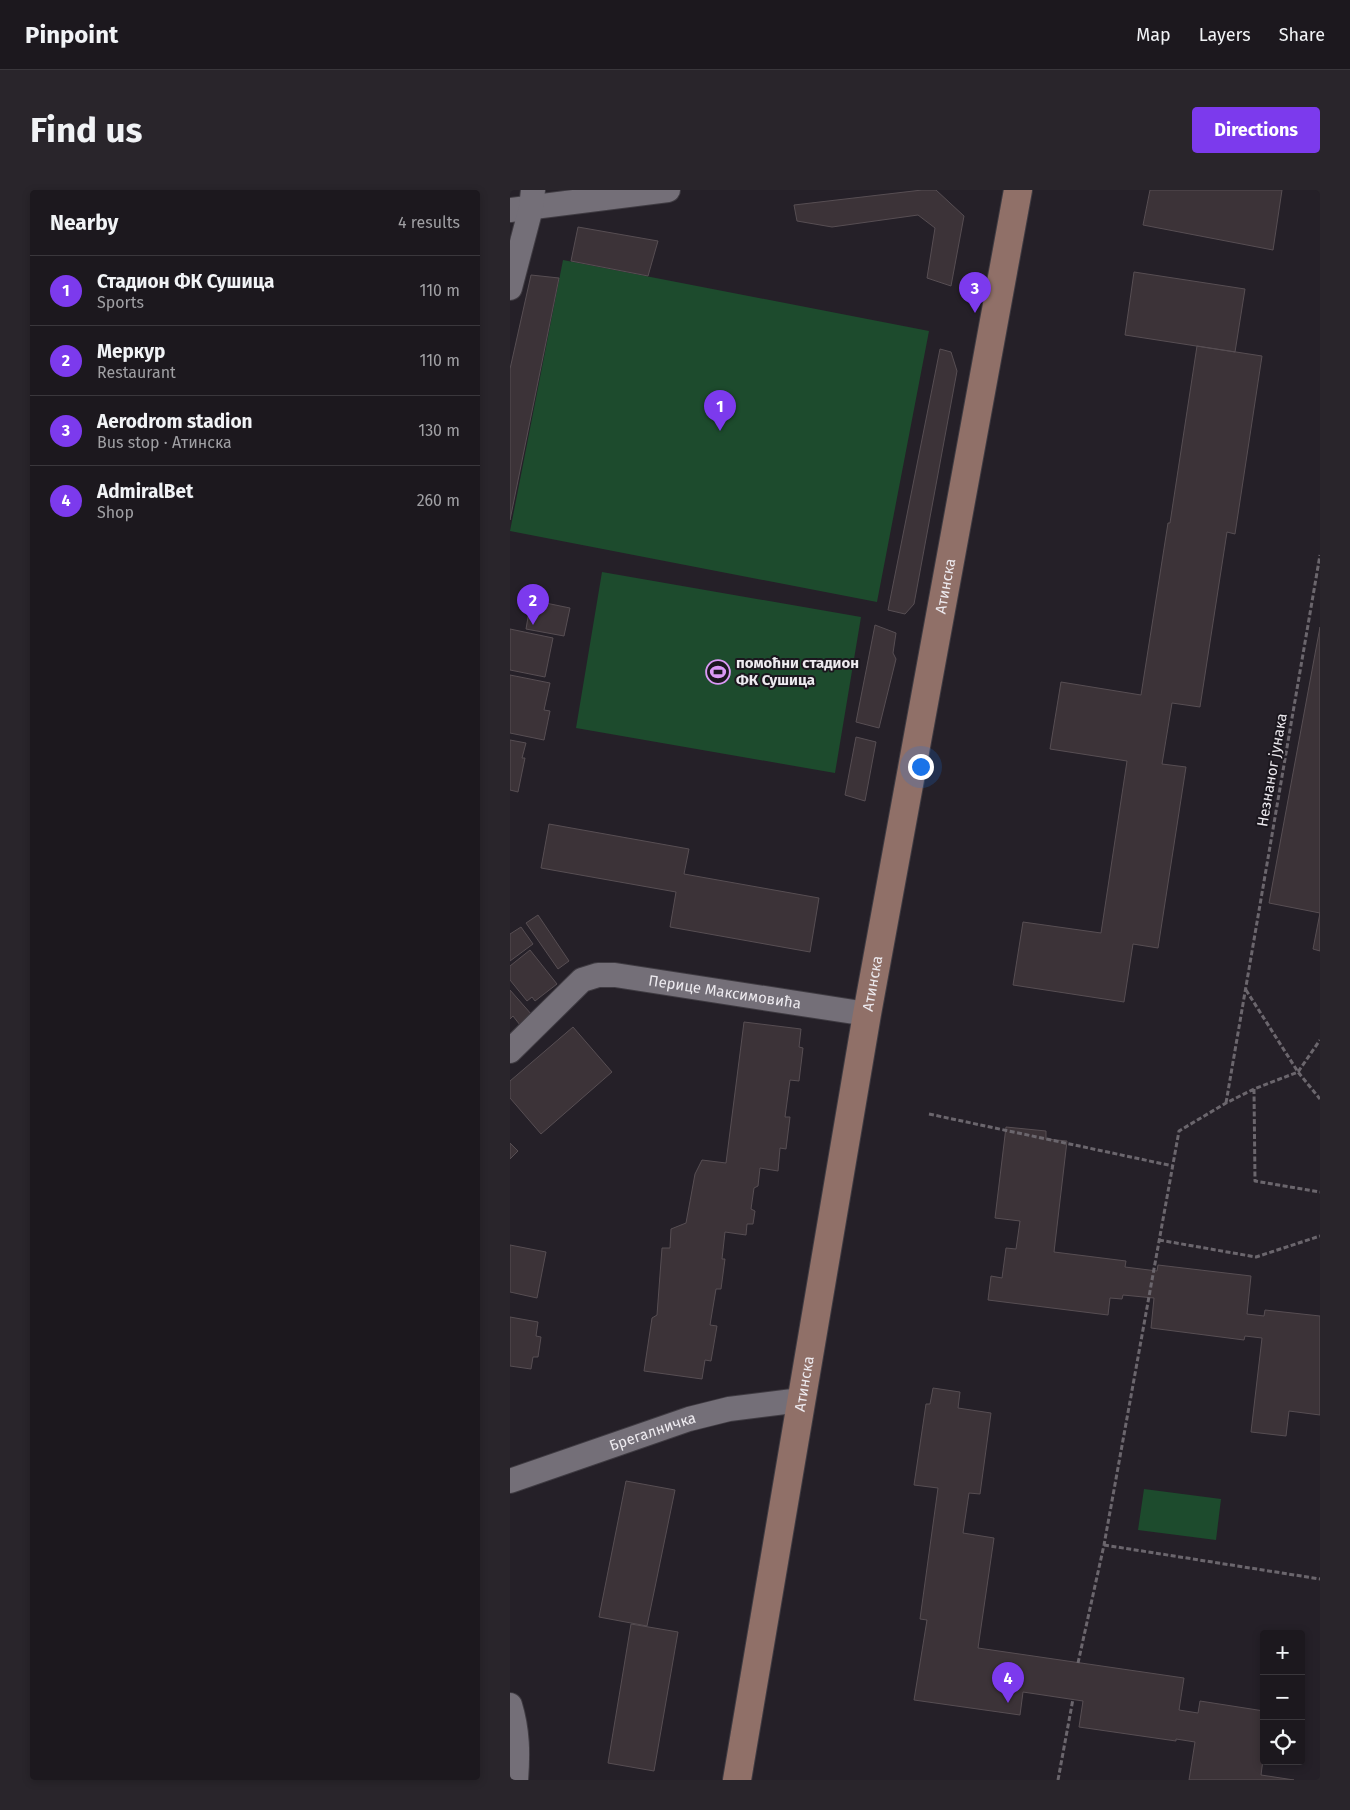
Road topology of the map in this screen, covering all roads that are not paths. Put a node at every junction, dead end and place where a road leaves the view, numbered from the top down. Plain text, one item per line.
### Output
1 (668, 190) edge
2 (1018, 190) edge
3 (525, 203) edge
4 (510, 288) edge
5 (867, 1014) junction
6 (510, 1051) edge
7 (800, 1400) junction
8 (510, 1481) edge
9 (510, 1705) edge
10 (516, 1780) edge
11 (736, 1780) edge

1 - 3 street
2 - 5 street, Атинска
3 - 4 street
5 - 6 street, Перице Максимовића
5 - 7 street, Атинска
7 - 8 street, Брегалничка
7 - 11 street, Атинска
9 - 10 street

